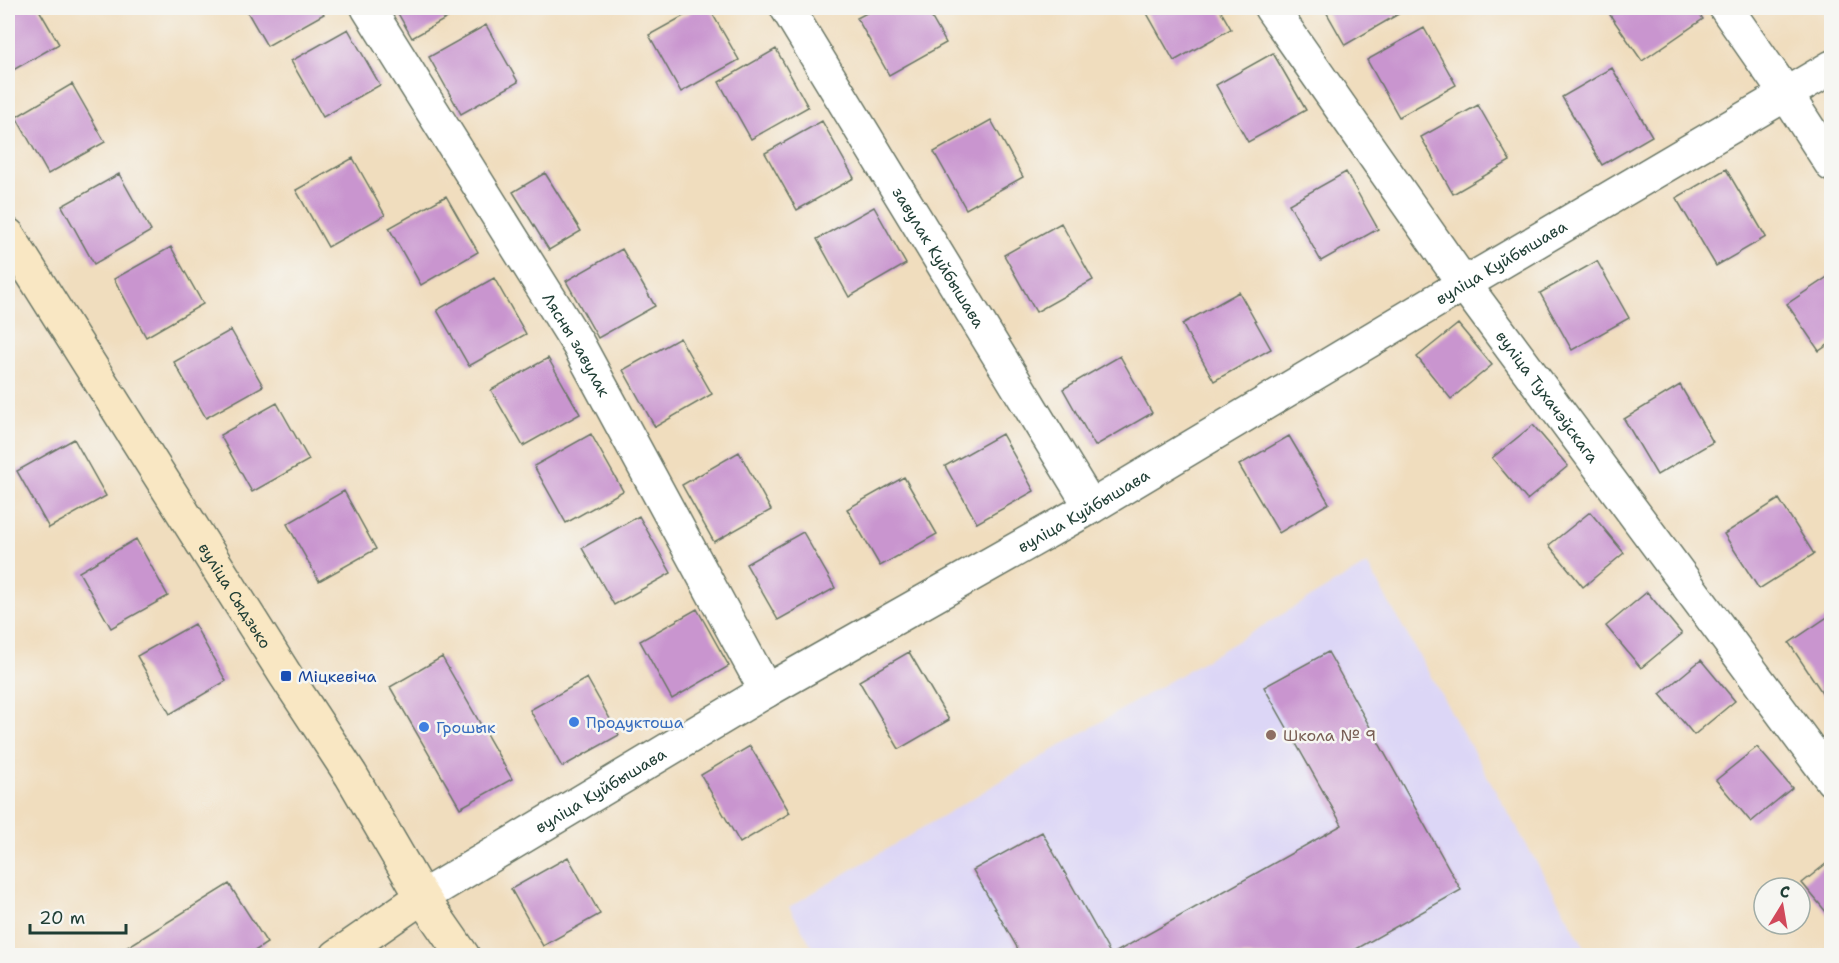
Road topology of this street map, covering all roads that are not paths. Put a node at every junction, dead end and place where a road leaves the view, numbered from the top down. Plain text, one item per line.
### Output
1 (368, 8) edge
2 (787, 8) edge
3 (1271, 8) edge
4 (1726, 8) edge
5 (1832, 67) edge
6 (1786, 94) junction
7 (1832, 165) edge
8 (8, 235) edge
9 (1464, 284) junction
10 (1091, 507) junction
11 (766, 691) junction
12 (1832, 780) edge
13 (422, 897) junction
14 (337, 956) edge
15 (463, 956) edge

1 - 11 street, Лясны завулак
2 - 10 street, завулак Куйбышава
3 - 9 street, вуліца Тухачэўскага
4 - 6 street
5 - 6 street, вуліца Куйбышава
6 - 7 street
6 - 9 street, вуліца Куйбышава
8 - 13 street, вуліца Сыдзько
9 - 10 street, вуліца Куйбышава
9 - 12 street, вуліца Тухачэўскага
10 - 11 street, вуліца Куйбышава
11 - 13 street, вуліца Куйбышава
13 - 14 street, вуліца Куйбышава
13 - 15 street, вуліца Сыдзько

